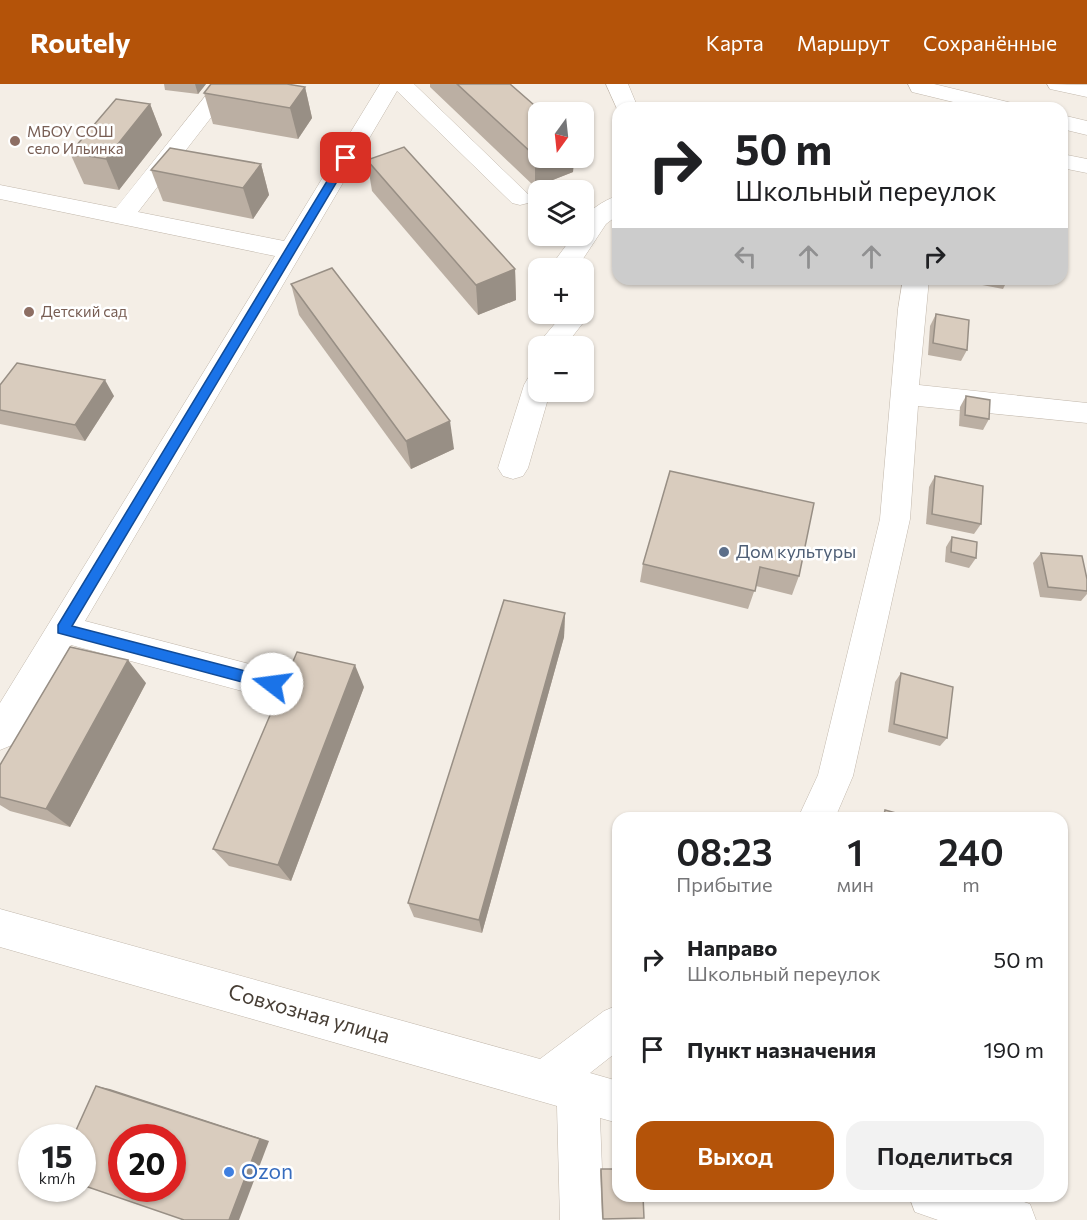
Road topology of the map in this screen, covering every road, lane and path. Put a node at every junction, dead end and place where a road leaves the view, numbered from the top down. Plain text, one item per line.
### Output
1 (226, 84) edge
2 (391, 84) edge
3 (402, 84) edge
4 (617, 84) edge
5 (919, 84) edge
6 (1058, 84) edge
7 (1087, 91) edge
8 (946, 93) junction
9 (624, 102) edge
10 (922, 102) edge
11 (981, 102) edge
12 (1068, 123) edge
13 (1087, 128) edge
14 (1068, 162) edge
15 (1087, 166) edge
16 (0, 192) edge
17 (520, 198) dead end
18 (612, 208) edge
19 (122, 218) junction
20 (291, 251) junction
21 (570, 258) edge
22 (915, 285) edge
23 (569, 324) edge
24 (558, 336) edge
25 (904, 394) junction
26 (533, 402) edge
27 (1087, 413) edge
28 (513, 468) dead end
29 (63, 629) junction
30 (272, 684) dead end
31 (0, 734) edge
32 (819, 812) edge
33 (0, 928) edge
34 (612, 1031) edge
35 (562, 1085) junction
36 (612, 1100) edge
37 (952, 1202) edge
38 (582, 1220) edge
39 (1014, 1220) edge

1 - 19 street
2 - 20 street
3 - 17 street
4 - 9 street
5 - 8 street
6 - 7 street
8 - 10 street
8 - 11 street
12 - 13 street
14 - 15 street
16 - 19 street
18 - 21 street
19 - 20 street
20 - 29 street
22 - 25 street
23 - 24 street
25 - 27 street
25 - 32 street
26 - 28 street
29 - 30 street
29 - 31 street
33 - 35 street, Совхозная улица
34 - 35 street
35 - 36 street, Совхозная улица
35 - 38 street
37 - 39 street

